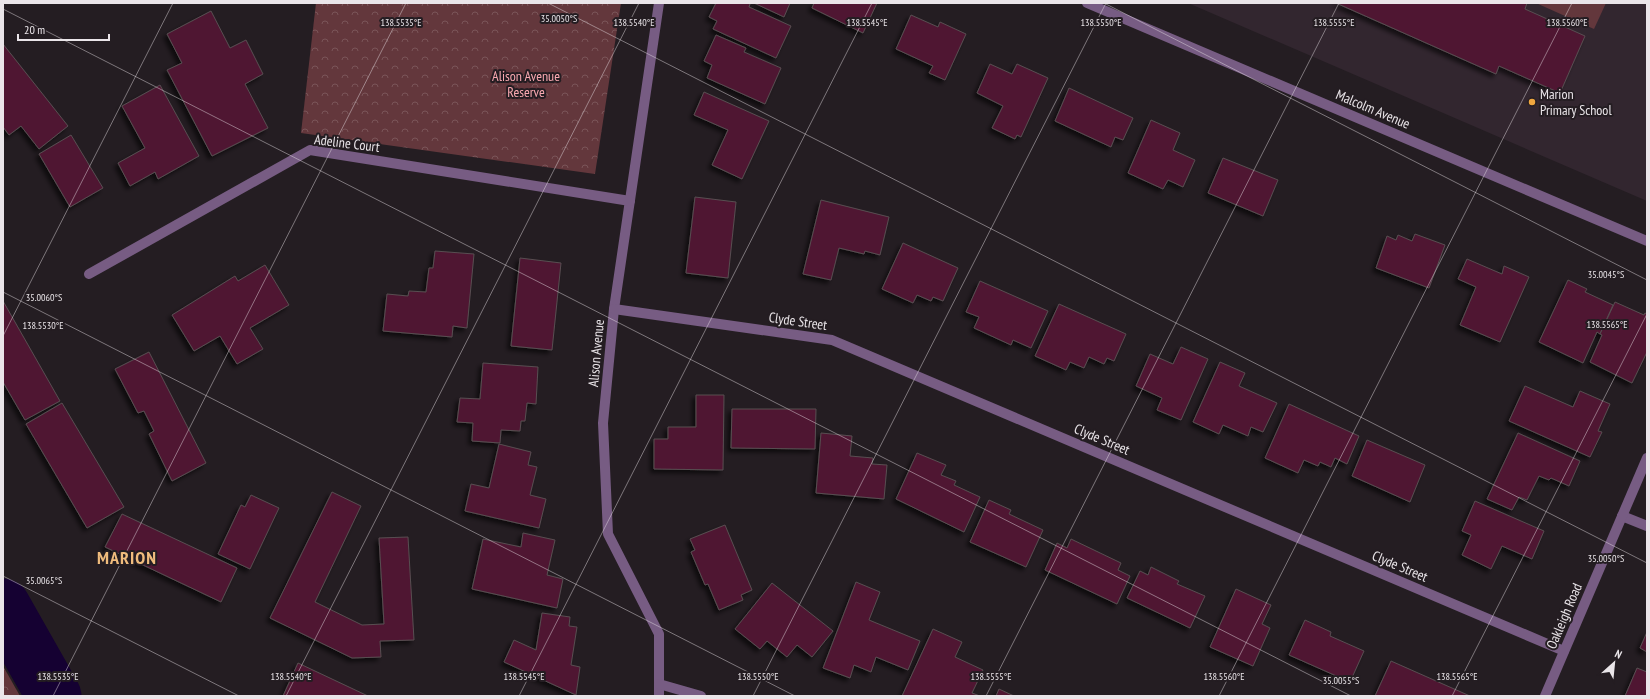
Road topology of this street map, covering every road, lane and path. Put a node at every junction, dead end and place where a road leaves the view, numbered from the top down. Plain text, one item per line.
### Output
1 (659, 3) edge
2 (1087, 3) edge
3 (630, 201) junction
4 (1647, 241) edge
5 (89, 274) dead end
6 (614, 309) junction
7 (1647, 458) edge
8 (1622, 516) junction
9 (1647, 526) edge
10 (1564, 651) junction
11 (659, 684) junction
12 (659, 696) edge
13 (701, 696) edge
14 (1545, 696) edge

1 - 3 street, Alison Avenue
2 - 4 street, Malcolm Avenue
3 - 5 street, Adeline Court
3 - 6 street, Alison Avenue
6 - 10 street, Clyde Street
6 - 11 street, Alison Avenue
7 - 8 street, Oakleigh Road
8 - 9 street
8 - 10 street, Oakleigh Road
10 - 14 street, Oakleigh Road
11 - 12 street, Alison Avenue
11 - 13 street

